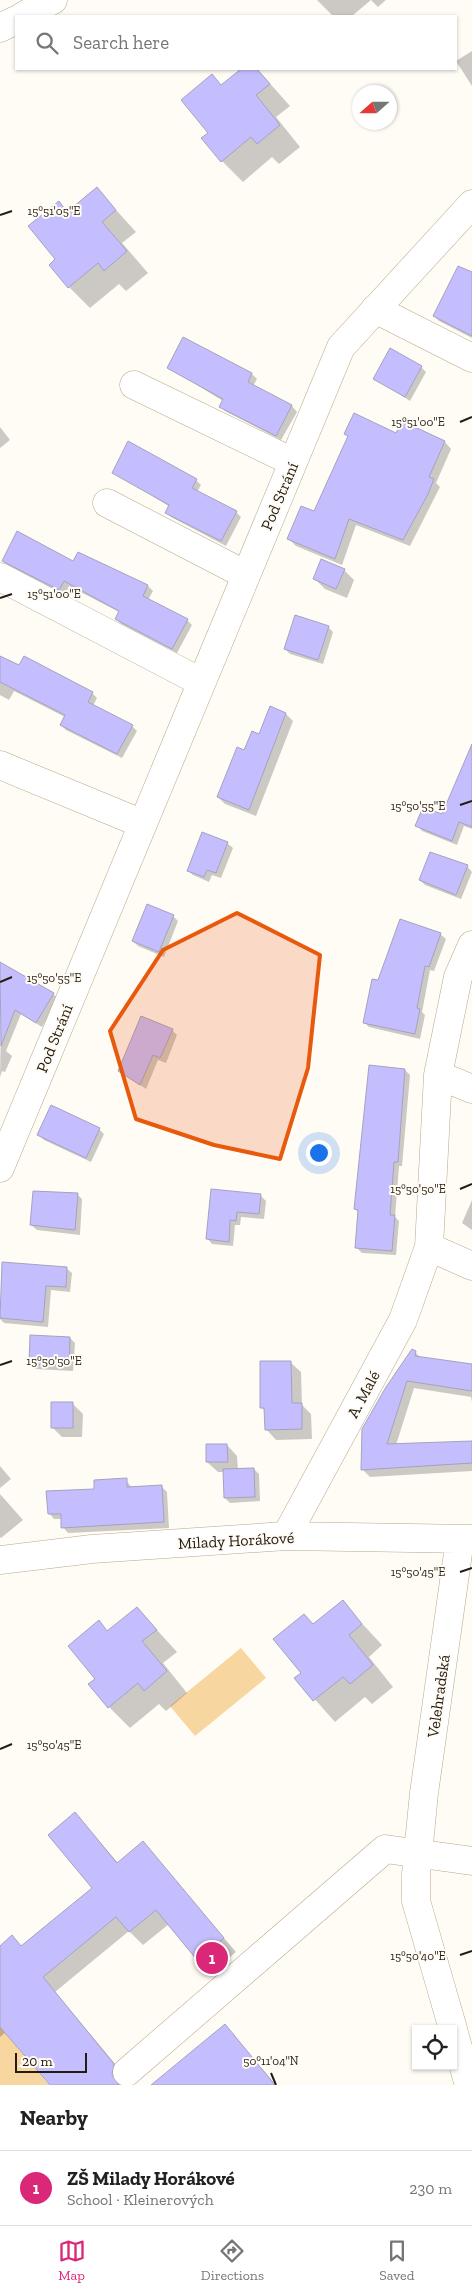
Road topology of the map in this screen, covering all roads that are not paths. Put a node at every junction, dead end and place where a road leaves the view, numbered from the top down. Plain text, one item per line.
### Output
1 (53, 0) edge
2 (25, 15) edge
3 (15, 20) edge
4 (0, 28) edge
5 (472, 204) edge
6 (375, 309) junction
7 (472, 358) edge
8 (134, 385) dead end
9 (293, 462) junction
10 (107, 503) dead end
11 (246, 575) junction
12 (0, 577) edge
13 (201, 682) junction
14 (0, 765) edge
15 (143, 824) junction
16 (472, 944) edge
17 (438, 1075) junction
18 (472, 1089) edge
19 (0, 1168) edge
20 (429, 1247) junction
21 (472, 1266) edge
22 (286, 1536) junction
23 (466, 1539) edge
24 (0, 1560) edge
25 (418, 1854) junction
26 (472, 1861) edge
27 (452, 2025) edge
28 (457, 2044) edge
29 (127, 2072) dead end
30 (469, 2085) edge

1 - 2 street
3 - 4 street
5 - 6 street, Pod Strání
6 - 7 street
6 - 9 street, Pod Strání
8 - 9 street
9 - 11 street, Pod Strání
10 - 11 street
11 - 13 street, Pod Strání
12 - 13 street
13 - 15 street, Pod Strání
14 - 15 street
15 - 19 street, Pod Strání
16 - 17 street, A. Malé
17 - 18 street
17 - 20 street, A. Malé
20 - 21 street
20 - 22 street, A. Malé
22 - 23 street, Milady Horákové
22 - 24 street, Milady Horákové
23 - 25 street, Velehradská
25 - 26 street
25 - 27 street, Velehradská
25 - 29 street
28 - 30 street, Velehradská

